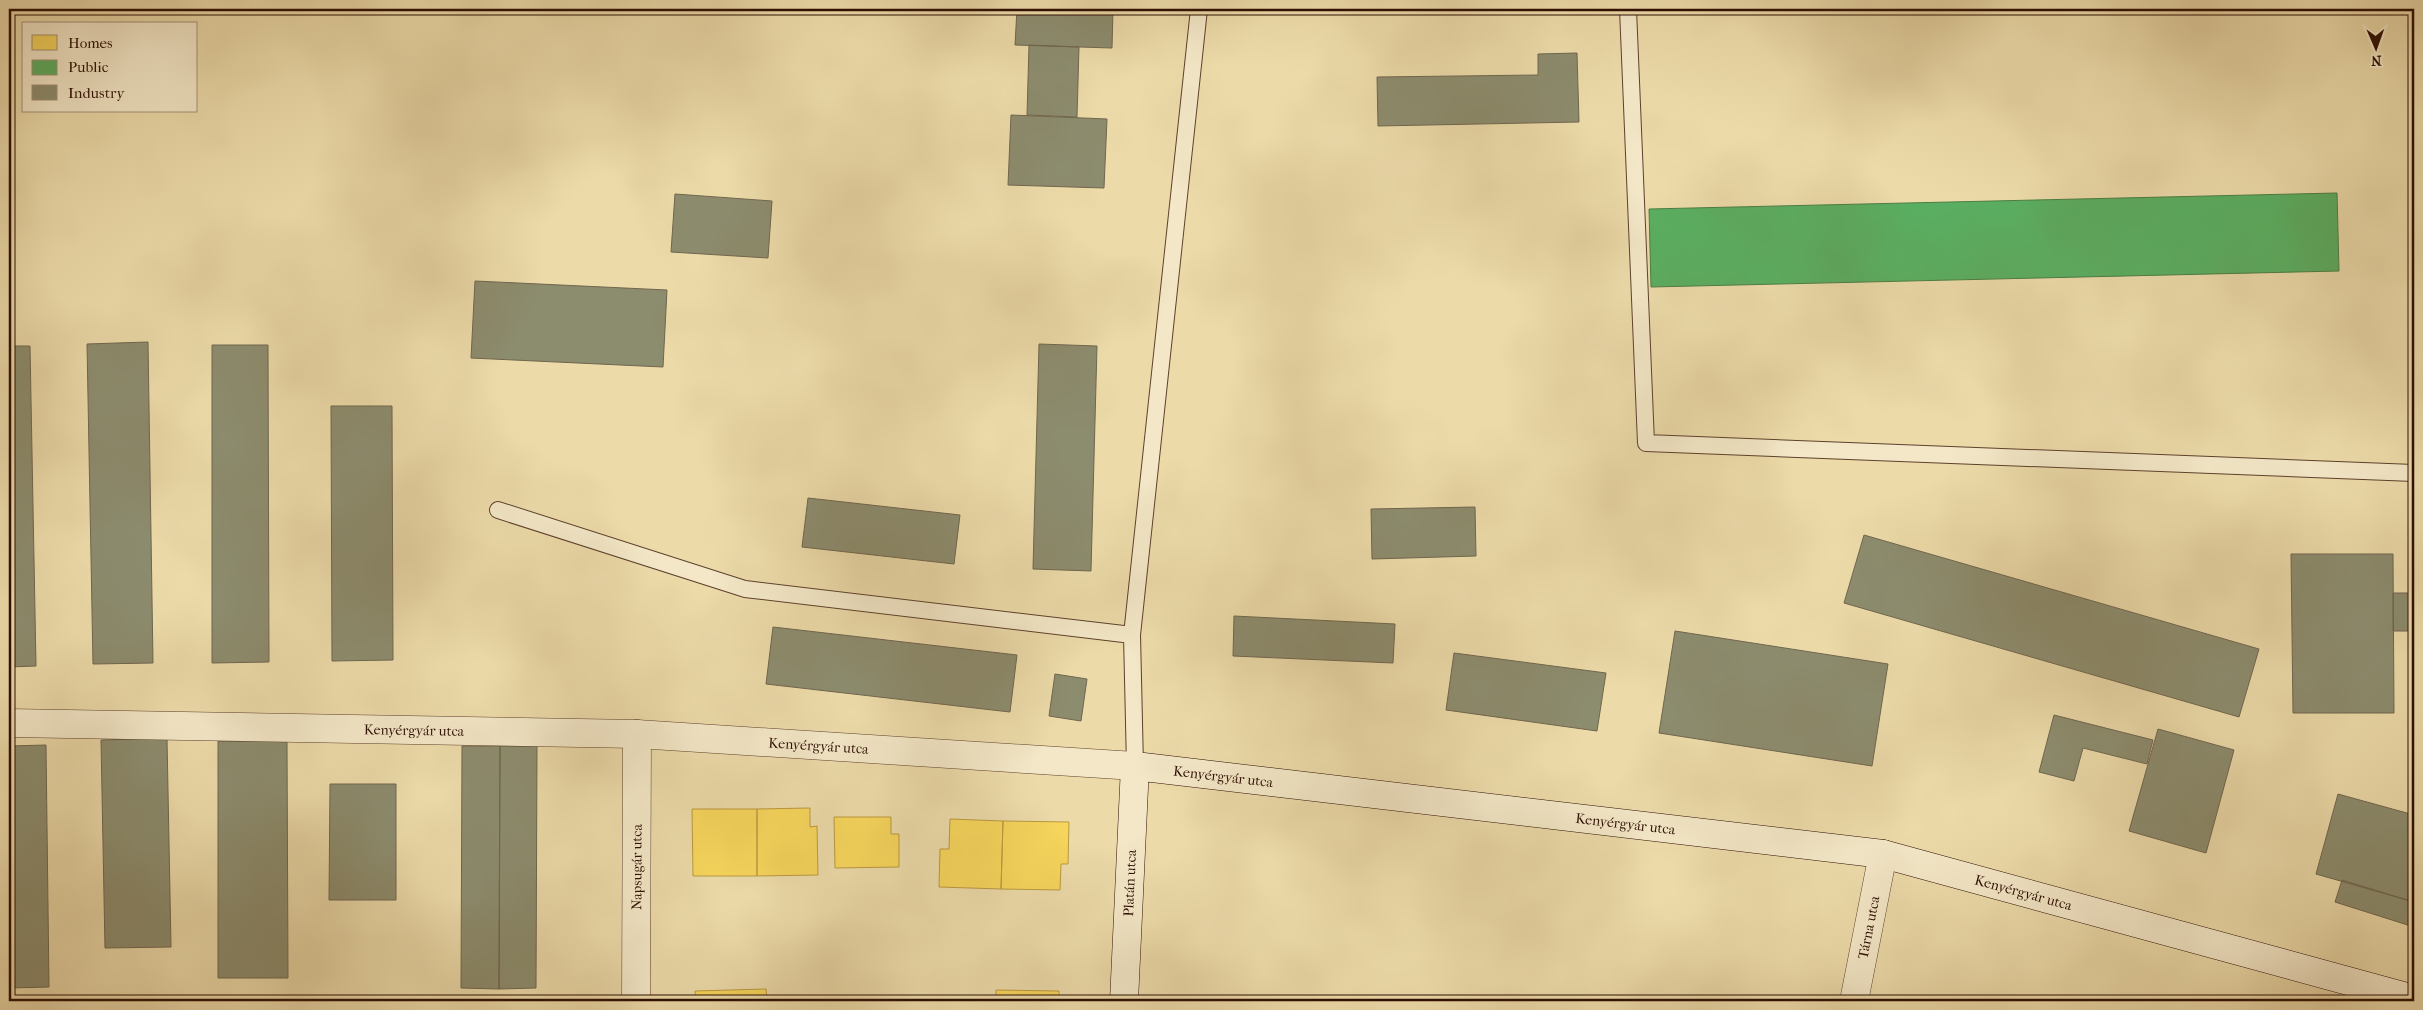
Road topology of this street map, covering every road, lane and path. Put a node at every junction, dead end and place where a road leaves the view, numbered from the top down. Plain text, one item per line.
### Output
1 (1199, 9) edge
2 (1628, 9) edge
3 (2414, 473) edge
4 (498, 510) dead end
5 (1132, 635) junction
6 (9, 723) edge
7 (636, 734) junction
8 (1135, 766) junction
9 (1884, 854) junction
10 (2414, 999) edge
11 (636, 1001) edge
12 (1124, 1001) edge
13 (1854, 1001) edge

1 - 5 lane
2 - 3 lane
4 - 5 lane
5 - 8 lane
6 - 7 street, Kenyérgyár utca
7 - 8 street, Kenyérgyár utca
7 - 11 street, Napsugár utca
8 - 9 street, Kenyérgyár utca
8 - 12 street, Platán utca
9 - 10 street, Kenyérgyár utca
9 - 13 street, Tárna utca

